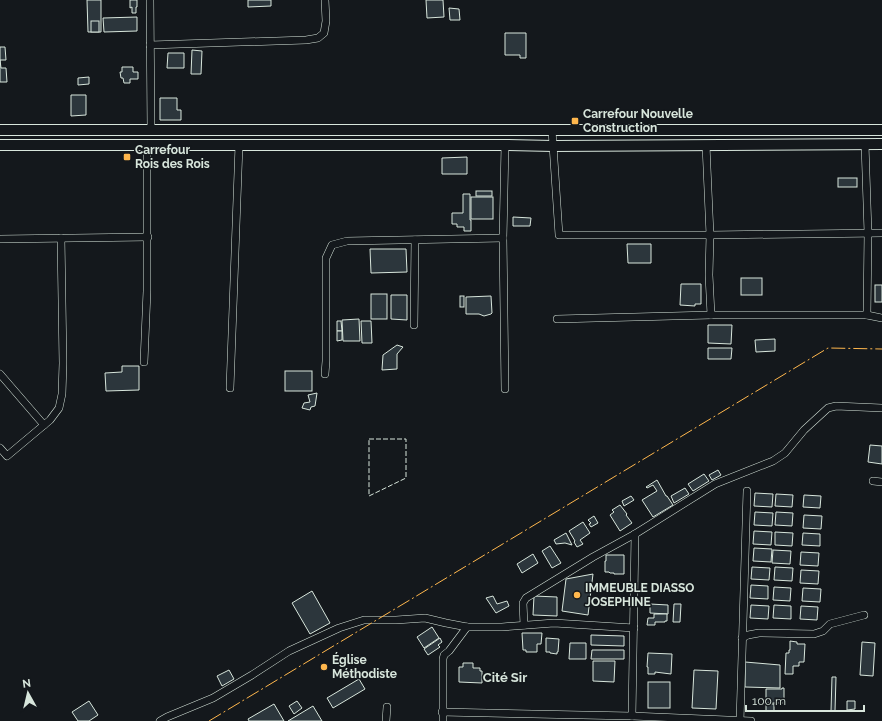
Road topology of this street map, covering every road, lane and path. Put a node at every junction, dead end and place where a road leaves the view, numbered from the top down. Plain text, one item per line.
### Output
1 (150, 0) edge
2 (325, 0) edge
3 (150, 45) junction
4 (0, 130) edge
5 (151, 130) junction
6 (552, 130) junction
7 (882, 130) edge
8 (864, 144) junction
9 (882, 144) edge
10 (0, 145) edge
11 (239, 145) junction
12 (505, 145) junction
13 (706, 145) junction
14 (147, 146) junction
15 (553, 146) junction
16 (868, 233) junction
17 (882, 233) edge
18 (710, 235) junction
19 (148, 237) junction
20 (61, 238) junction
21 (503, 238) junction
22 (0, 239) edge
23 (415, 240) junction
24 (711, 315) junction
25 (868, 315) junction
26 (882, 318) edge
27 (557, 319) dead end
28 (414, 325) dead end
29 (144, 362) dead end
30 (0, 374) edge
31 (325, 374) dead end
32 (230, 388) dead end
33 (505, 388) dead end
34 (882, 408) edge
35 (44, 425) junction
36 (0, 448) edge
37 (873, 481) dead end
38 (882, 482) edge
39 (747, 491) dead end
40 (635, 534) junction
41 (864, 616) dead end
42 (524, 625) junction
43 (467, 626) junction
44 (634, 628) junction
45 (742, 638) junction
46 (387, 707) dead end
47 (442, 712) junction
48 (632, 716) junction
49 (524, 718) edge
50 (160, 721) edge
51 (386, 721) edge
52 (443, 721) edge
53 (740, 721) edge
54 (751, 721) edge

1 - 3 street
2 - 3 street
3 - 5 street
4 - 5 main road
5 - 6 main road
6 - 7 main road
6 - 15 street
8 - 9 main road
8 - 13 main road
8 - 16 street
10 - 14 main road
11 - 12 main road
11 - 14 main road
11 - 32 street
12 - 15 main road
12 - 21 street
13 - 15 main road
13 - 18 street
14 - 19 street
15 - 18 street
16 - 17 street
16 - 18 street
16 - 25 street
18 - 24 street
19 - 20 street
19 - 29 street
20 - 22 street
20 - 35 street
21 - 23 street
21 - 33 street
23 - 28 street
23 - 31 street
24 - 25 street
24 - 27 street
25 - 26 street
30 - 35 street
34 - 40 street
35 - 36 street
37 - 38 street
39 - 45 street
40 - 42 street
40 - 44 street
41 - 45 street
42 - 43 street
42 - 44 street
43 - 47 street
43 - 50 street
44 - 48 street
45 - 53 street
46 - 51 street
47 - 49 street
47 - 52 street
48 - 49 street
48 - 53 street
53 - 54 street

